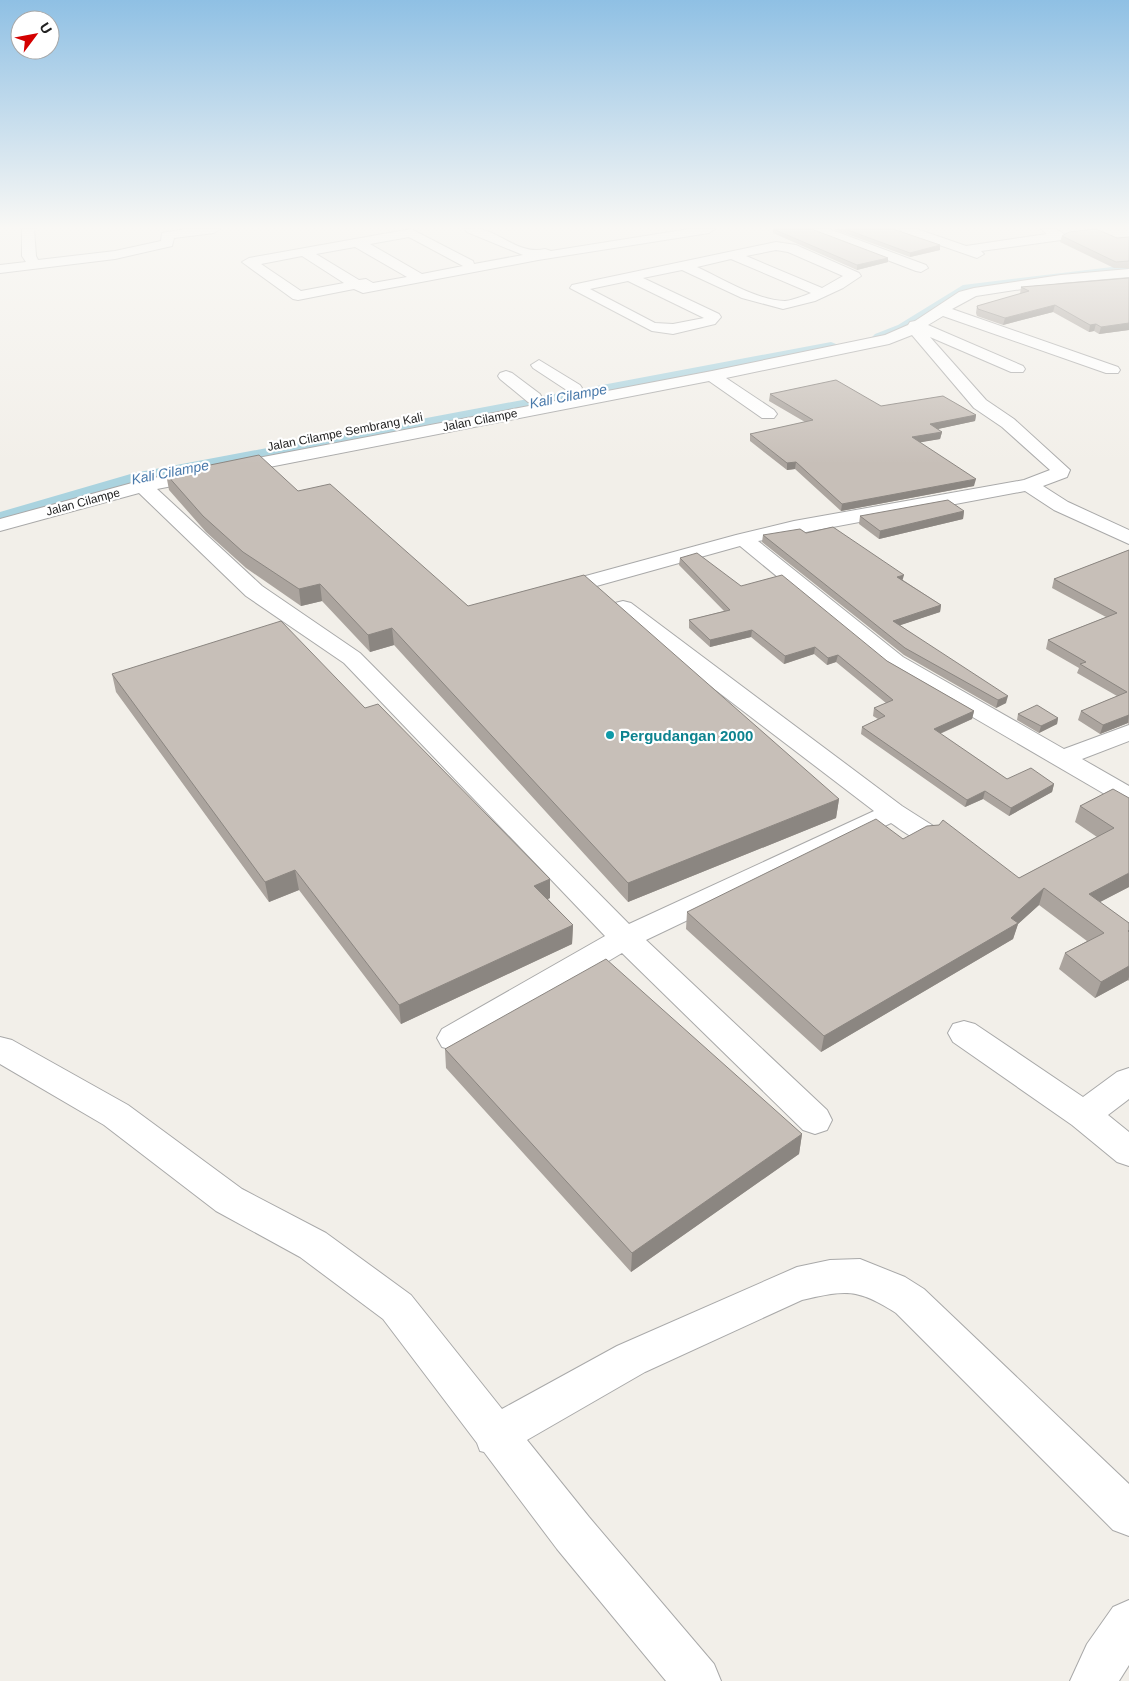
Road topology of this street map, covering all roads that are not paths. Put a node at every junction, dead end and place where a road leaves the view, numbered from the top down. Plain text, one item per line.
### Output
1 (614, 307) edge
2 (697, 307) edge
3 (916, 307) edge
4 (945, 307) edge
5 (941, 310) junction
6 (895, 320) junction
7 (916, 327) junction
8 (539, 365) dead end
9 (1017, 369) dead end
10 (1112, 370) dead end
11 (506, 376) dead end
12 (712, 376) junction
13 (574, 388) junction
14 (534, 398) junction
15 (768, 414) dead end
16 (1028, 485) junction
17 (143, 486) junction
18 (0, 512) edge
19 (0, 525) edge
20 (1129, 538) edge
21 (743, 539) junction
22 (541, 596) edge
23 (623, 608) edge
24 (1129, 732) edge
25 (1063, 758) junction
26 (1129, 797) edge
27 (892, 812) junction
28 (925, 833) edge
29 (625, 938) junction
30 (964, 1032) dead end
31 (453, 1038) dead end
32 (0, 1049) edge
33 (1129, 1081) edge
34 (1084, 1115) junction
35 (815, 1120) dead end
36 (1129, 1152) edge
37 (496, 1436) junction
38 (1129, 1514) edge
39 (1129, 1624) edge
40 (697, 1681) edge
41 (1094, 1681) edge

1 - 2 street
3 - 6 street, Jalan Cilampe Sembrang Kali
4 - 5 street, Jalan Cilampe
5 - 7 street, Jalan Cilampe
5 - 10 street
6 - 7 street
6 - 13 street, Jalan Cilampe Sembrang Kali
7 - 9 street
7 - 12 street, Jalan Cilampe
7 - 16 street
8 - 13 street
11 - 14 street
12 - 15 street
12 - 17 street, Jalan Cilampe
13 - 14 street, Jalan Cilampe Sembrang Kali
14 - 18 street, Jalan Cilampe Sembrang Kali
16 - 20 street
16 - 21 street
17 - 19 street, Jalan Cilampe
17 - 29 street
21 - 22 street
21 - 25 street
23 - 27 street
24 - 25 street
25 - 26 street
27 - 28 street
27 - 29 street
29 - 31 street
29 - 35 street
30 - 34 street
32 - 37 street
33 - 34 street
34 - 36 street
37 - 38 street
37 - 40 street
39 - 41 street

